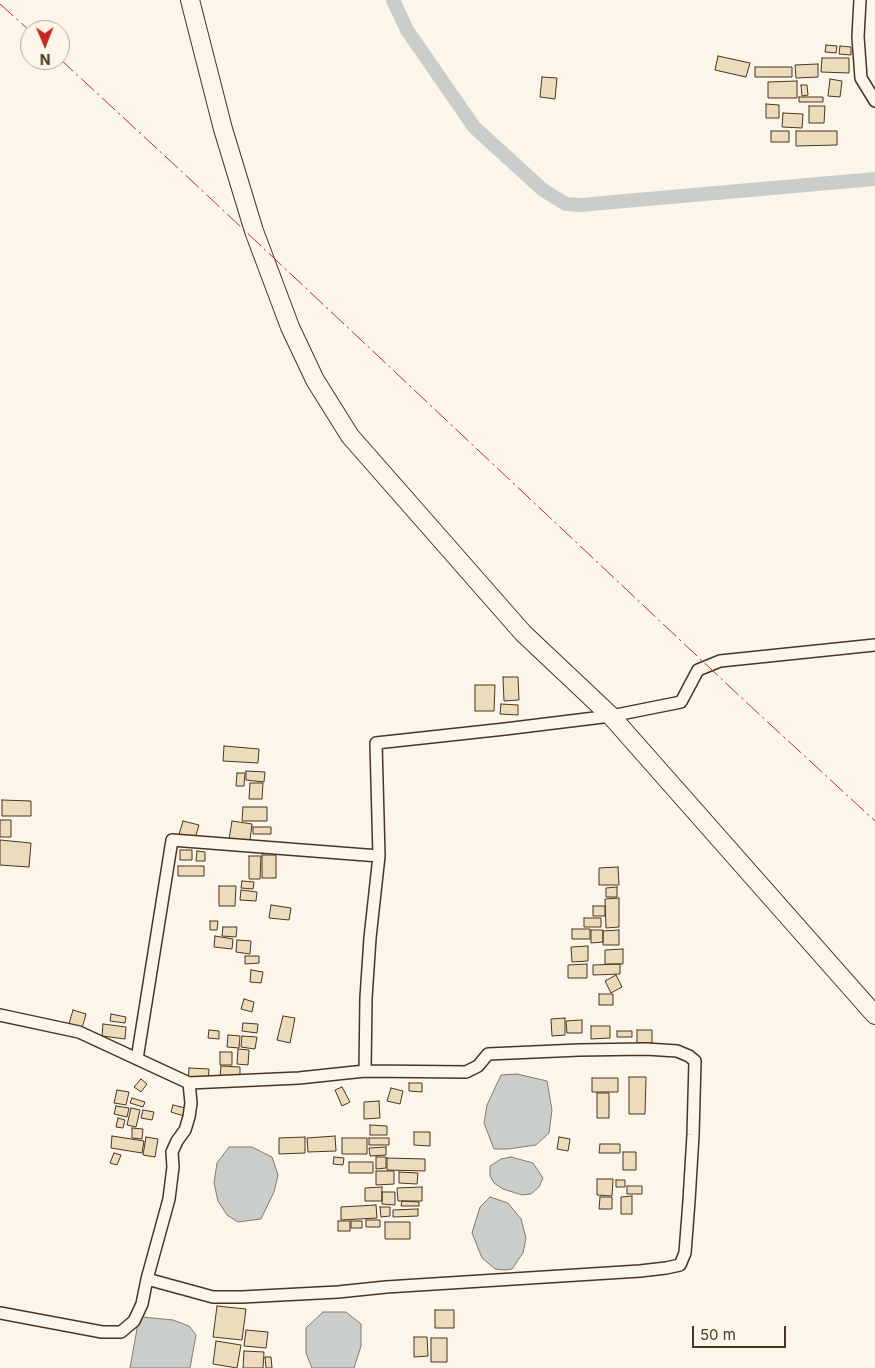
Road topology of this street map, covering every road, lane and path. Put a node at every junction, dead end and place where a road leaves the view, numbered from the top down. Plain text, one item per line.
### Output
1 (190, 0) edge
2 (860, 0) edge
3 (875, 101) edge
4 (875, 644) edge
5 (611, 716) junction
6 (379, 856) junction
7 (0, 1015) edge
8 (875, 1015) edge
9 (137, 1059) junction
10 (365, 1071) junction
11 (190, 1084) junction
12 (147, 1280) junction
13 (0, 1313) edge

1 - 5 main road
2 - 3 street
4 - 5 street
5 - 6 street
5 - 8 main road
6 - 9 street
6 - 10 street
7 - 9 street
9 - 11 street
10 - 11 street
10 - 12 street
11 - 12 street
12 - 13 street

